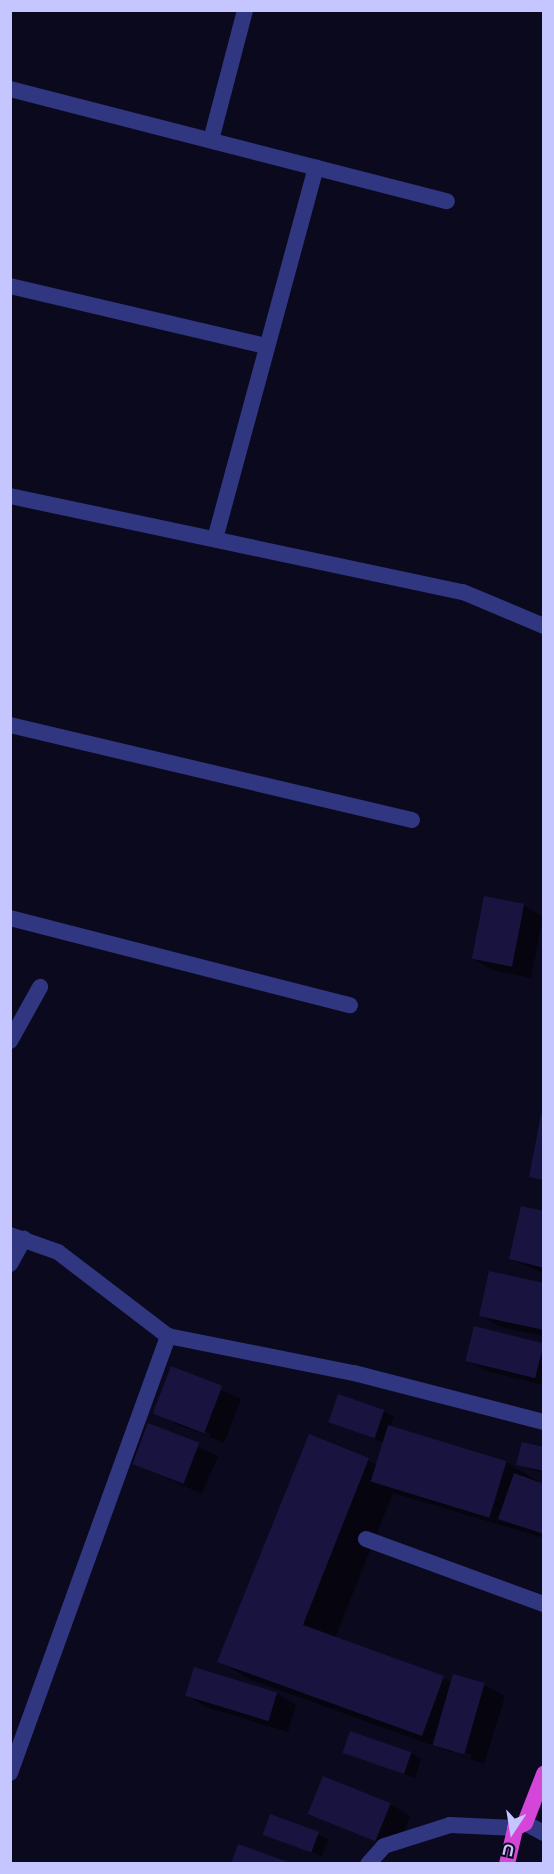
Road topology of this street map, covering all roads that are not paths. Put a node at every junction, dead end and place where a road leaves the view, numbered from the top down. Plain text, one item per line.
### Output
1 (245, 10) edge
2 (10, 89) edge
3 (211, 140) junction
4 (316, 167) junction
5 (447, 201) dead end
6 (10, 286) edge
7 (266, 346) junction
8 (10, 496) edge
9 (215, 539) junction
10 (543, 626) edge
11 (10, 724) edge
12 (412, 820) dead end
13 (10, 918) edge
14 (40, 987) dead end
15 (350, 1005) dead end
16 (10, 1041) edge
17 (17, 1237) edge
18 (10, 1264) edge
19 (168, 1336) junction
20 (543, 1422) edge
21 (366, 1539) dead end
22 (543, 1604) edge
23 (10, 1773) edge
24 (543, 1774) edge
25 (520, 1825) junction
26 (543, 1833) edge
27 (368, 1863) edge
28 (507, 1863) edge

1 - 3 street
2 - 3 street
3 - 4 street
4 - 5 street
4 - 7 street
6 - 7 street
7 - 9 street
8 - 9 street
9 - 10 street
11 - 12 street
13 - 15 street
14 - 16 street
17 - 18 street
17 - 19 street
19 - 20 street
19 - 23 street
21 - 22 street
24 - 25 highway
25 - 26 street
25 - 27 street
25 - 28 highway

